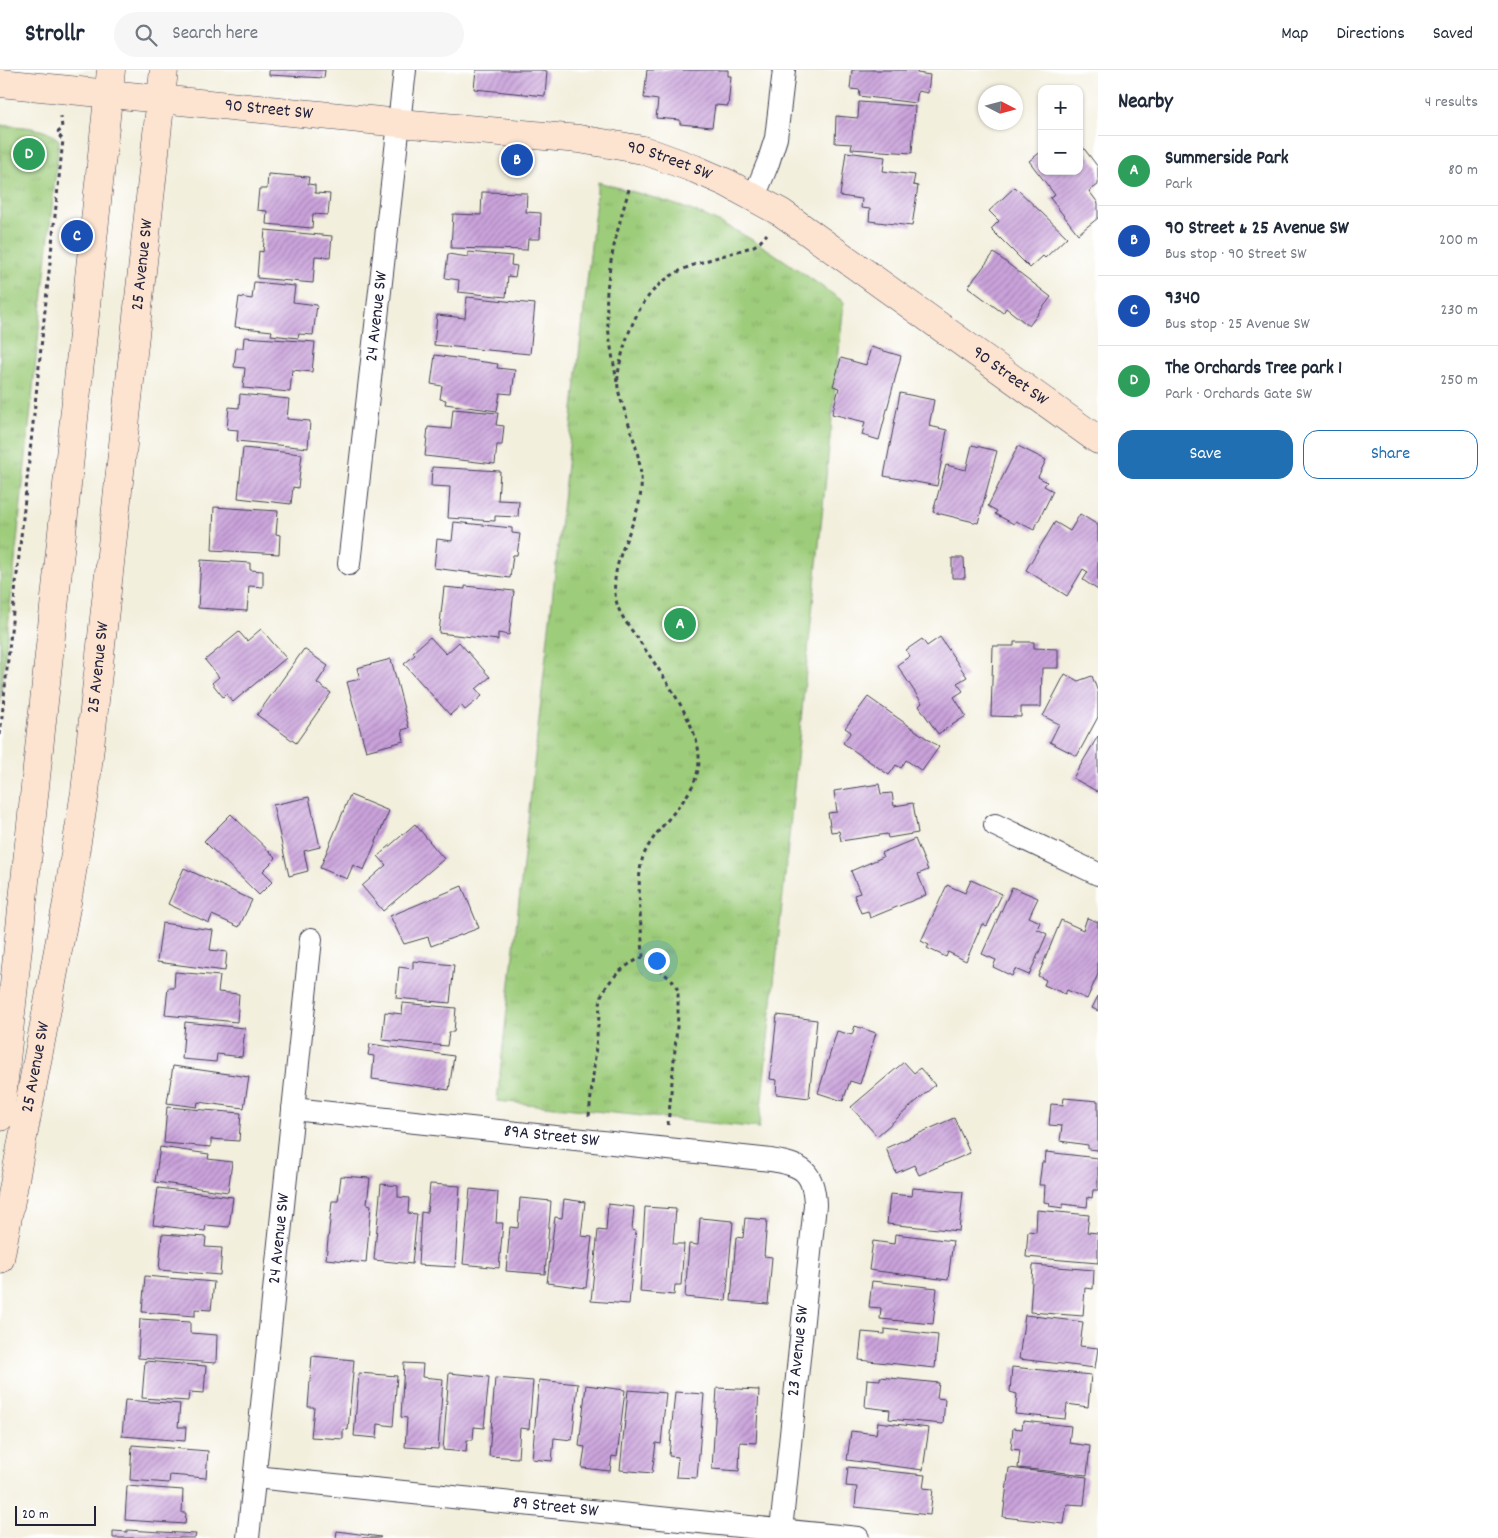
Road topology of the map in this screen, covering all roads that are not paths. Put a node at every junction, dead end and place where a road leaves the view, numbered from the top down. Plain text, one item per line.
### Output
1 (164, 70) edge
2 (405, 70) edge
3 (784, 70) edge
4 (110, 82) edge
5 (0, 83) edge
6 (161, 99) junction
7 (400, 123) junction
8 (754, 197) junction
9 (1096, 434) edge
10 (350, 564) dead end
11 (995, 824) dead end
12 (1098, 874) edge
13 (311, 939) dead end
14 (293, 1108) junction
15 (0, 1117) edge
16 (807, 1174) joint
17 (0, 1259) edge
18 (255, 1476) junction
19 (781, 1530) junction
20 (248, 1538) edge
21 (858, 1538) edge

1 - 6 main road, 25 Avenue SW
2 - 7 street, 24 Avenue SW
3 - 8 street
4 - 5 main road, 90 Street SW
4 - 6 main road, 90 Street SW
4 - 15 main road, 25 Avenue SW
6 - 7 main road, 90 Street SW
6 - 17 main road, 25 Avenue SW
7 - 8 main road, 90 Street SW
7 - 10 street, 24 Avenue SW
8 - 9 main road, 90 Street SW
11 - 12 street
13 - 14 street, 24 Avenue SW
14 - 16 street, 89A Street SW
14 - 18 street, 24 Avenue SW
16 - 19 street, 23 Avenue SW
18 - 19 street, 89 Street SW
18 - 20 street, 24 Avenue SW
19 - 21 street, 89 Street SW

